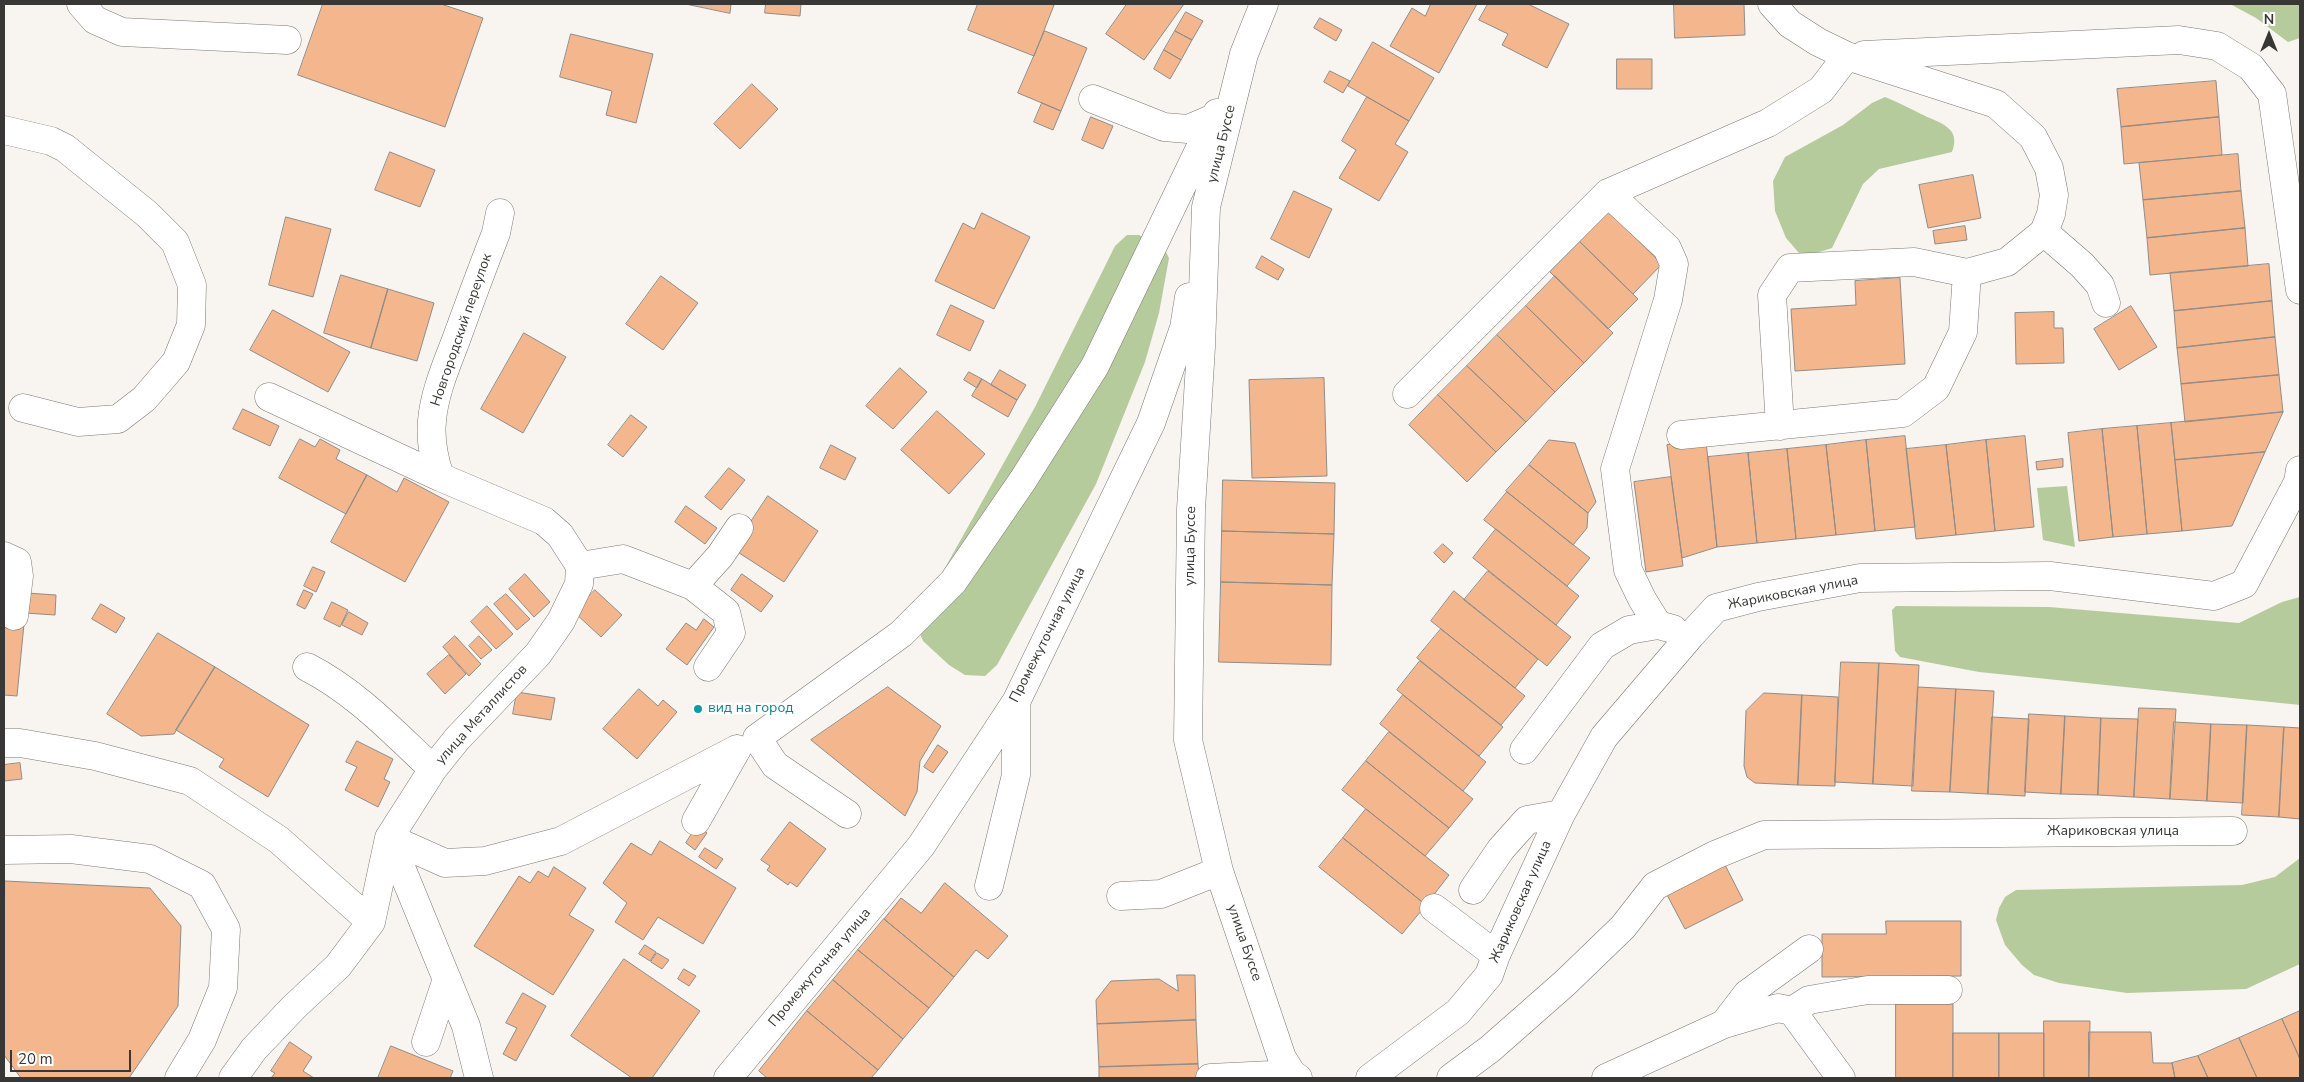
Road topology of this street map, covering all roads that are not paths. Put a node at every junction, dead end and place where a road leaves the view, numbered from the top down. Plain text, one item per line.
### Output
1 (81, 4) edge
2 (1264, 4) edge
3 (1772, 4) edge
4 (287, 40) dead end
5 (1244, 54) junction
6 (1847, 56) junction
7 (1093, 99) dead end
8 (1216, 117) junction
9 (4, 130) edge
10 (1608, 193) junction
11 (1206, 207) junction
12 (500, 213) dead end
13 (2044, 232) junction
14 (1967, 273) junction
15 (2300, 290) edge
16 (2106, 303) dead end
17 (1407, 394) dead end
18 (269, 396) dead end
19 (23, 408) dead end
20 (1780, 426) junction
21 (1681, 435) dead end
22 (2300, 470) edge
23 (440, 477) junction
24 (739, 528) dead end
25 (4, 556) edge
26 (580, 566) junction
27 (693, 586) junction
28 (14, 616) dead end
29 (1658, 625) junction
30 (1691, 635) junction
31 (307, 668) dead end
32 (708, 668) dead end
33 (1016, 702) junction
34 (4, 743) edge
35 (1524, 750) dead end
36 (433, 770) junction
37 (847, 814) dead end
38 (1561, 814) junction
39 (696, 821) dead end
40 (2233, 831) dead end
41 (388, 838) junction
42 (4, 850) edge
43 (1220, 871) junction
44 (989, 886) dead end
45 (1474, 890) dead end
46 (1121, 896) dead end
47 (1434, 908) dead end
48 (371, 922) junction
49 (1809, 949) dead end
50 (1496, 955) junction
51 (447, 979) junction
52 (1948, 990) dead end
53 (1792, 1011) junction
54 (1724, 1024) junction
55 (426, 1042) dead end
56 (1295, 1076) edge
57 (179, 1078) edge
58 (233, 1078) edge
59 (479, 1078) edge
60 (728, 1078) edge
61 (1210, 1078) edge
62 (1370, 1078) edge
63 (1451, 1078) edge
64 (1606, 1078) edge
65 (1841, 1078) edge

1 - 4 street
2 - 5 street, улица Буссе
3 - 6 street
5 - 8 street
5 - 11 street, улица Буссе
6 - 10 street
6 - 13 street
6 - 15 street
7 - 8 street
8 - 37 street
9 - 19 street
10 - 17 street
10 - 29 street
11 - 33 street, Промежуточная улица
11 - 43 street, улица Буссе
12 - 23 street, Новгородский переулок
13 - 14 street
13 - 16 street
14 - 20 street
14 - 20 street
18 - 23 street
20 - 21 street
22 - 30 street, Жариковская улица
23 - 26 street
24 - 27 street
25 - 28 street
26 - 27 street
26 - 36 street, улица Металлистов
27 - 32 street
29 - 30 street
29 - 35 street
30 - 38 street, Жариковская улица
31 - 36 street
33 - 44 street
33 - 60 street, Промежуточная улица
34 - 48 street
36 - 41 street, улица Металлистов
38 - 45 street
38 - 50 street, Жариковская улица
39 - 41 street
40 - 63 street, Жариковская улица
41 - 48 street, улица Металлистов
41 - 51 street
42 - 57 street
43 - 46 street
43 - 56 street, улица Буссе
47 - 50 street
48 - 58 street, улица Металлистов
49 - 54 street
50 - 62 street, Жариковская улица
51 - 55 street
51 - 59 street
52 - 53 street
53 - 54 street
53 - 65 street
54 - 64 street
56 - 61 street

